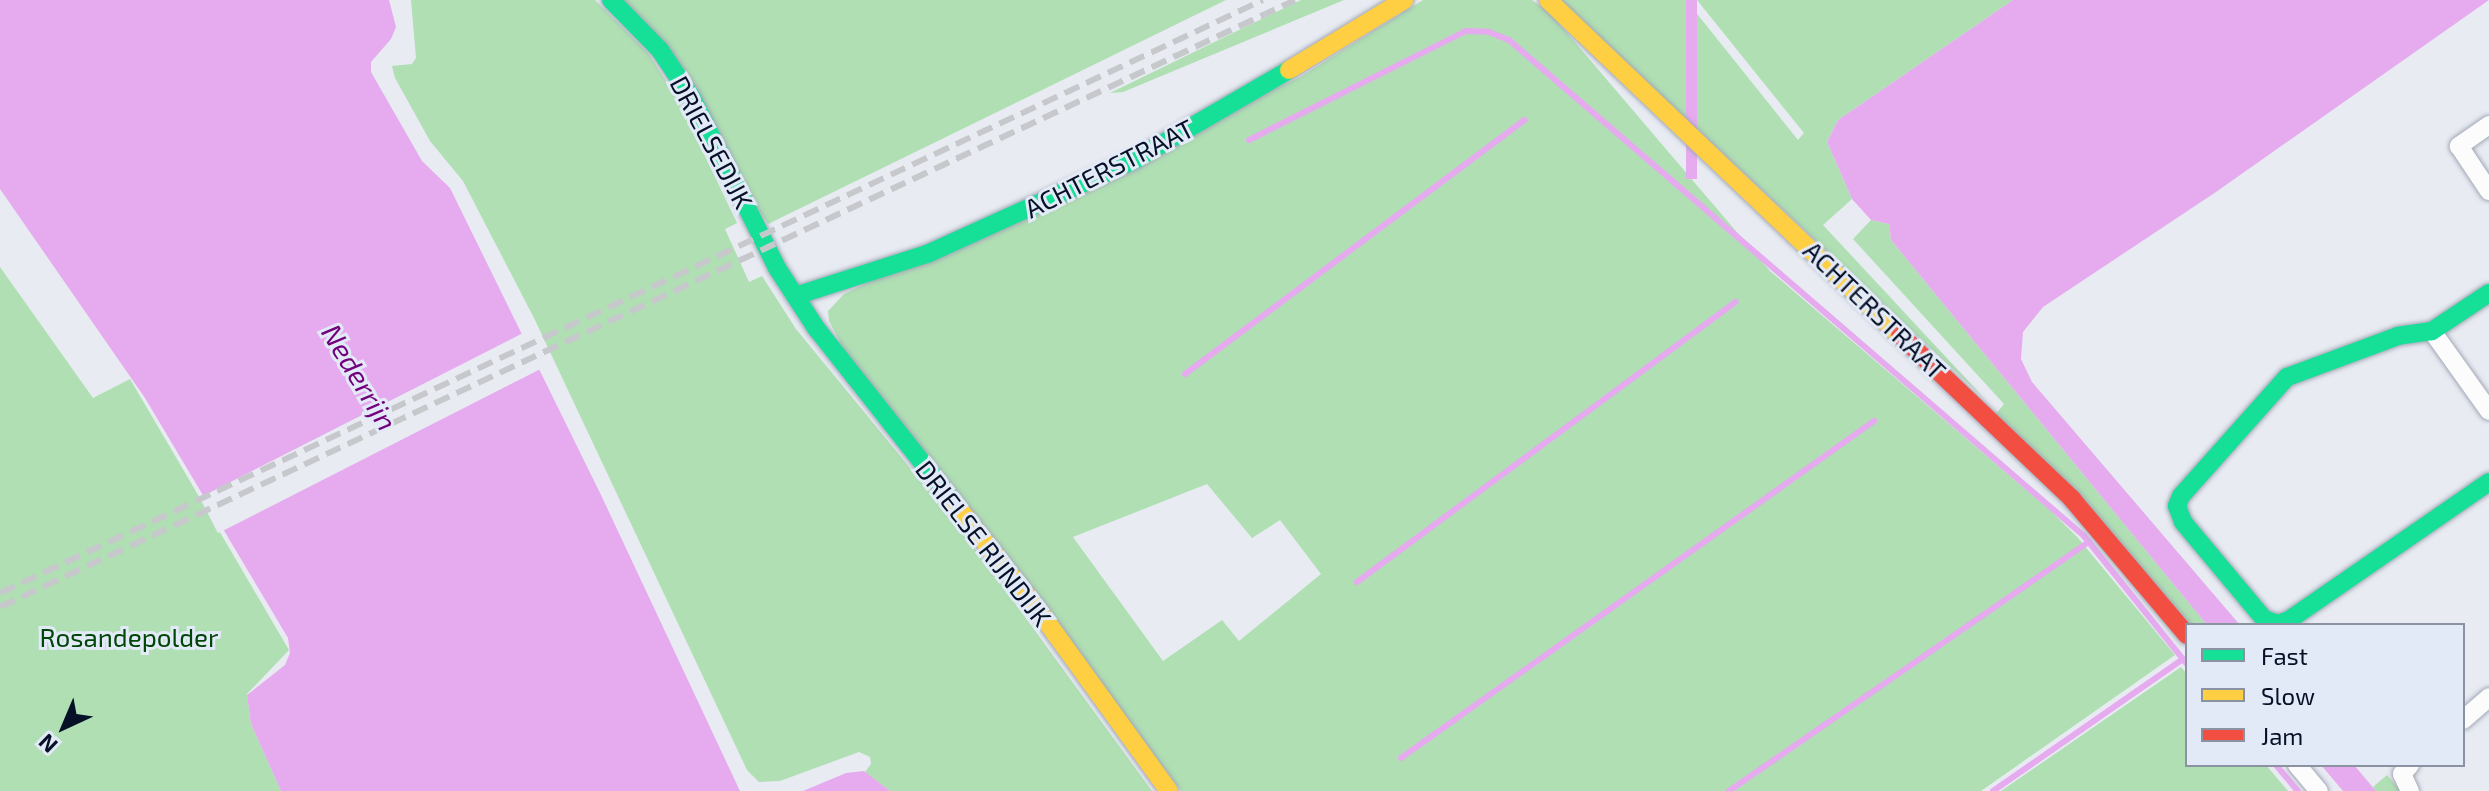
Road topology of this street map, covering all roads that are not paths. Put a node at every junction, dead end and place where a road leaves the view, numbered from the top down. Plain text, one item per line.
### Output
1 (611, 0) edge
2 (1404, 0) edge
3 (1548, 0) edge
4 (2489, 125) edge
5 (2489, 191) edge
6 (2489, 293) edge
7 (795, 296) junction
8 (2432, 331) junction
9 (2489, 411) edge
10 (2489, 482) edge
11 (2275, 623) edge
12 (2281, 623) edge
13 (2185, 633) edge
14 (2489, 697) edge
15 (2465, 718) edge
16 (2299, 767) edge
17 (2408, 767) edge
18 (1169, 791) edge
19 (2319, 791) edge
20 (2410, 791) edge

1 - 7 street, DRIELSEDIJK
2 - 7 street, ACHTERSTRAAT
3 - 13 street, ACHTERSTRAAT
4 - 5 street
6 - 8 street
7 - 18 street, DRIELSE RIJNDIJK
8 - 9 street
8 - 11 street
10 - 12 street
14 - 15 street
16 - 19 street
17 - 20 street

